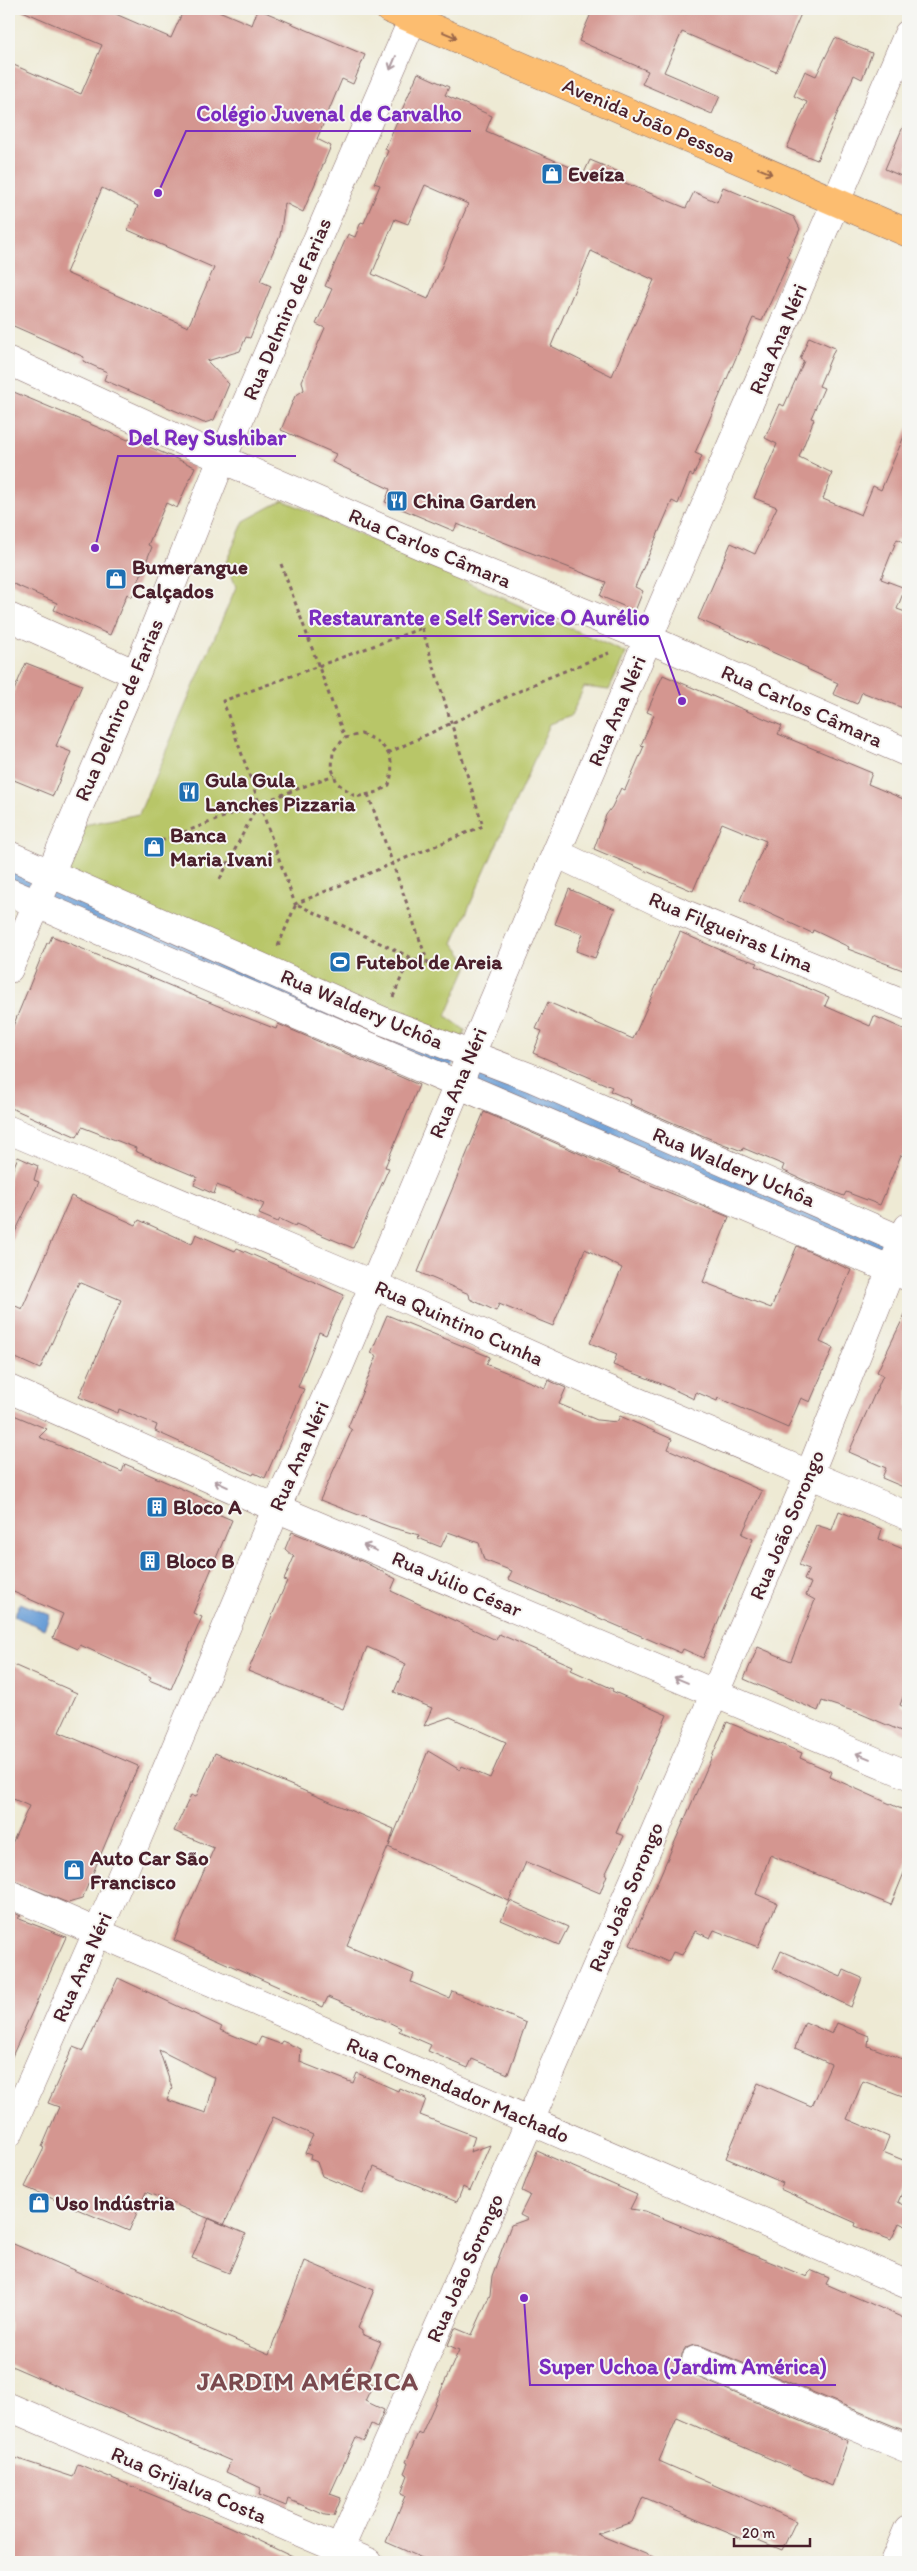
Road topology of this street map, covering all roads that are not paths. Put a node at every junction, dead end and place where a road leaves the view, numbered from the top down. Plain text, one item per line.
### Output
1 (406, 12) edge
2 (908, 34) edge
3 (836, 201) junction
4 (908, 232) edge
5 (9, 361) edge
6 (222, 459) junction
7 (9, 617) edge
8 (649, 639) junction
9 (136, 674) junction
10 (908, 753) edge
11 (556, 853) junction
12 (9, 855) edge
13 (50, 873) junction
14 (9, 892) edge
15 (37, 905) junction
16 (9, 969) edge
17 (908, 1006) edge
18 (471, 1054) junction
19 (458, 1084) junction
20 (9, 1130) edge
21 (905, 1238) edge
22 (896, 1272) edge
23 (372, 1284) junction
24 (9, 1389) edge
25 (809, 1475) junction
26 (276, 1508) junction
27 (908, 1516) edge
28 (713, 1694) junction
29 (908, 1775) edge
30 (9, 1894) edge
31 (97, 1932) junction
32 (530, 2121) junction
33 (9, 2133) edge
34 (908, 2285) edge
35 (696, 2360) dead end
36 (9, 2407) edge
37 (908, 2449) edge
38 (908, 2528) edge
39 (337, 2556) edge
40 (369, 2562) edge
41 (894, 2562) edge

1 -> 3 main road, Avenida João Pessoa
1 -> 6 street, Rua Delmiro de Farias
2 - 3 street, Rua Ana Néri
3 - 4 main road, Avenida João Pessoa
3 - 8 street, Rua Ana Néri
5 - 6 street, Rua Carlos Câmara
6 - 8 street, Rua Carlos Câmara
6 - 9 street, Rua Delmiro de Farias
7 - 9 street
8 - 10 street, Rua Carlos Câmara
8 - 11 street, Rua Ana Néri
9 - 13 street, Rua Delmiro de Farias
11 - 17 street, Rua Filgueiras Lima
11 - 18 street, Rua Ana Néri
12 - 13 street, Rua Waldery Uchôa
13 - 15 street, Rua Delmiro de Farias
13 - 18 street, Rua Waldery Uchôa
14 - 15 street, Rua Waldery Uchôa
15 - 16 street, Rua Delmiro de Farias
15 - 19 street, Rua Waldery Uchôa
18 - 19 street, Rua Ana Néri
18 - 21 street, Rua Waldery Uchôa
19 - 22 street, Rua Waldery Uchôa
19 - 23 street, Rua Ana Néri
20 - 23 street, Rua Quintino Cunha
21 - 22 street, Rua João Sorongo
22 - 25 street, Rua João Sorongo
23 - 25 street, Rua Quintino Cunha
23 - 26 street, Rua Ana Néri
26 -> 24 street, Rua Júlio César
25 - 27 street, Rua Quintino Cunha
25 - 28 street, Rua João Sorongo
28 -> 26 street, Rua Júlio César
26 - 31 street, Rua Ana Néri
29 -> 28 street, Rua Júlio César
28 - 32 street, Rua João Sorongo
30 - 31 street, Rua Comendador Machado
31 - 32 street, Rua Comendador Machado
31 - 33 street, Rua Ana Néri
32 - 34 street, Rua Comendador Machado
32 - 39 street, Rua João Sorongo
35 - 37 street
36 - 39 street, Rua Grijalva Costa
38 - 41 street
39 - 40 street, Rua Grijalva Costa

